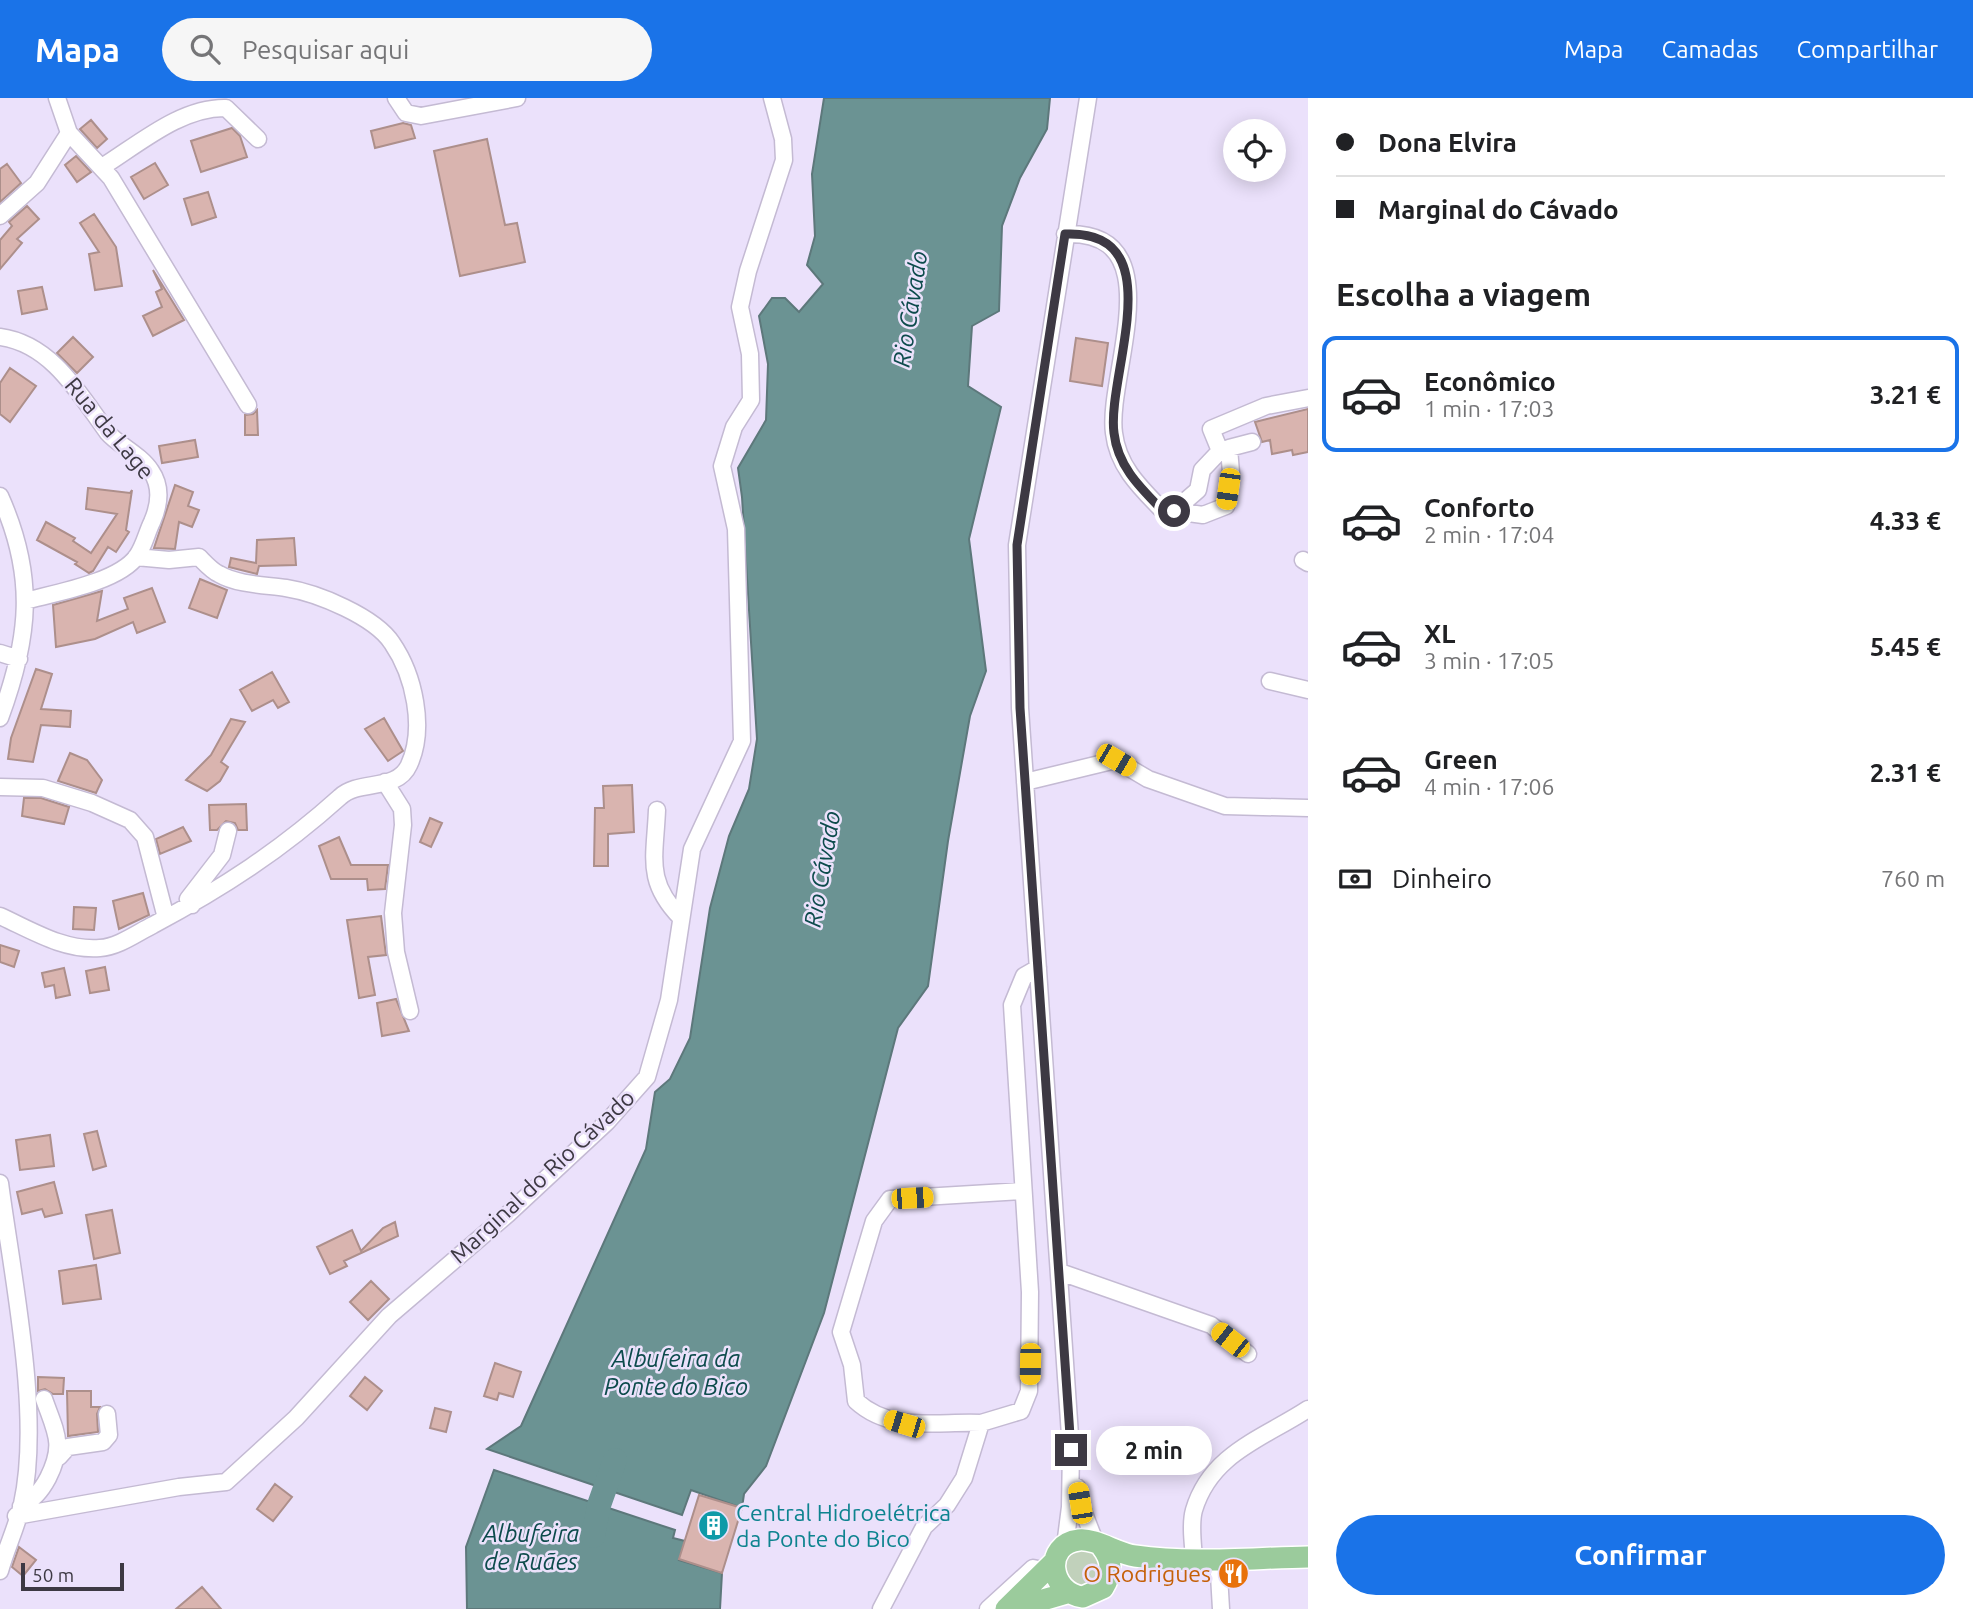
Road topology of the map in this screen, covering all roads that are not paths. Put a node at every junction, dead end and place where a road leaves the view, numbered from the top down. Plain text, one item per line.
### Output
1 (57, 98) edge
2 (396, 98) edge
3 (517, 98) edge
4 (772, 98) edge
5 (1088, 98) edge
6 (69, 133) junction
7 (258, 139) dead end
8 (102, 167) junction
9 (0, 216) edge
10 (1065, 234) junction
11 (0, 337) edge
12 (1308, 398) edge
13 (248, 405) dead end
14 (1252, 442) dead end
15 (1225, 449) junction
16 (0, 496) edge
17 (1171, 513) junction
18 (136, 557) junction
19 (25, 599) junction
20 (0, 653) edge
21 (19, 659) junction
22 (1270, 681) dead end
23 (1308, 690) edge
24 (0, 718) edge
25 (384, 782) junction
26 (1025, 782) junction
27 (0, 787) edge
28 (1308, 808) edge
29 (657, 810) dead end
30 (228, 831) dead end
31 (192, 905) junction
32 (0, 916) edge
33 (166, 918) junction
34 (681, 918) junction
35 (1038, 968) junction
36 (410, 1011) dead end
37 (0, 1183) edge
38 (1022, 1191) junction
39 (1060, 1272) junction
40 (1248, 1354) dead end
41 (44, 1399) dead end
42 (1308, 1409) edge
43 (107, 1414) dead end
44 (981, 1423) junction
45 (1071, 1450) junction
46 (59, 1457) junction
47 (19, 1511) junction
48 (1099, 1546) junction
49 (1308, 1557) edge
50 (1163, 1558) junction
51 (1194, 1558) junction
52 (1054, 1559) junction
53 (1218, 1559) junction
54 (0, 1569) edge
55 (1104, 1592) edge
56 (1076, 1599) edge
57 (881, 1609) edge
58 (988, 1609) edge
59 (1009, 1609) edge
60 (1221, 1609) edge

1 - 6 street
2 - 3 street
4 - 34 street, Marginal do Rio Cávado
5 - 10 street
6 - 8 street
6 - 9 street
7 - 8 street
8 - 13 street
10 - 17 street
10 - 26 street
11 - 18 street, Rua da Lage
12 - 15 street
14 - 15 street
15 - 17 street
15 - 17 street
16 - 19 street
18 - 19 street
18 - 25 street
19 - 21 street
20 - 21 street
21 - 24 street
22 - 23 street
25 - 31 street
25 - 36 street
26 - 28 street
26 - 35 street
27 - 33 street
29 - 34 street
30 - 31 street
31 - 33 street
32 - 33 street
34 - 47 street, Marginal do Rio Cávado
35 - 38 street
35 - 39 street
37 - 47 street
38 - 44 street
38 - 44 street
39 - 40 street
39 - 45 street
41 - 46 street
42 - 51 street
43 - 46 street
44 - 57 street
45 - 48 street
45 - 52 street
46 - 47 street
47 - 54 street
48 - 50 main road
48 - 52 main road
48 - 55 main road
49 - 53 main road
50 - 51 main road
50 - 55 main road
51 - 53 main road
52 - 56 main road
52 - 58 street
52 - 59 main road
53 - 60 street
55 - 56 main road
56 - 59 main road

